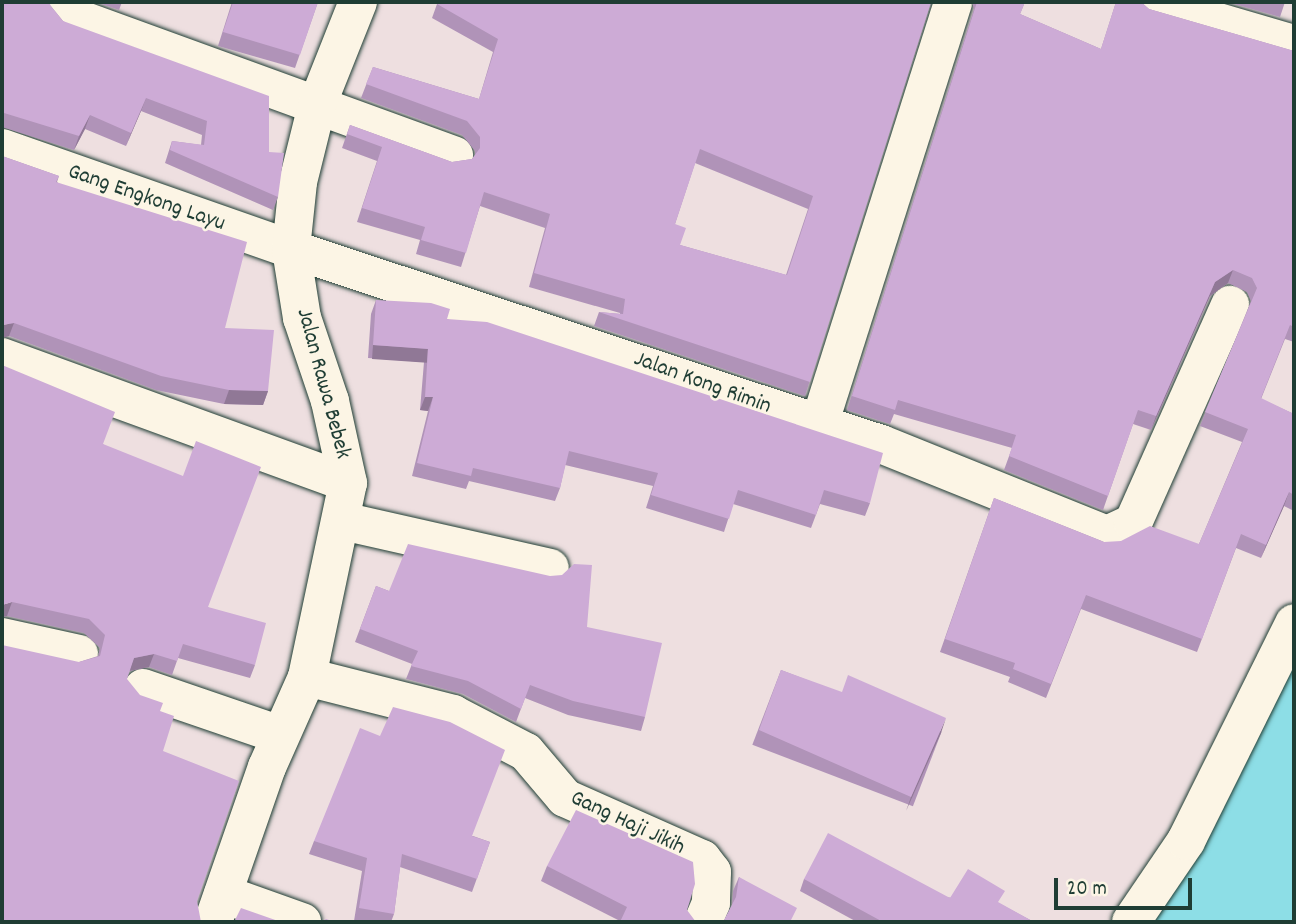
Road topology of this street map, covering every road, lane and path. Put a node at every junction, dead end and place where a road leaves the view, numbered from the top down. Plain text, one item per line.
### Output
1 (358, 2) edge
2 (953, 2) edge
3 (1174, 6) edge
4 (66, 14) dead end
5 (1294, 44) edge
6 (317, 105) junction
7 (2, 148) edge
8 (454, 155) dead end
9 (291, 249) junction
10 (1230, 304) dead end
11 (2, 358) edge
12 (819, 425) junction
13 (348, 483) junction
14 (342, 522) junction
15 (550, 568) dead end
16 (1294, 624) edge
17 (2, 637) edge
18 (79, 654) dead end
19 (307, 677) junction
20 (143, 688) dead end
21 (280, 735) junction
22 (218, 908) edge
23 (302, 922) edge
24 (703, 922) edge
25 (1131, 922) edge

1 - 6 street, Jalan Rawa Bebek
2 - 12 street
3 - 5 street
4 - 6 street
6 - 8 street
6 - 9 street, Jalan Rawa Bebek
7 - 9 street, Gang Engkong Layu
9 - 12 street, Jalan Kong Rimin
9 - 13 street, Jalan Rawa Bebek
10 - 12 street, Jalan Kong Rimin
11 - 13 street
13 - 14 street, Jalan Rawa Bebek
14 - 15 street
14 - 19 street, Jalan Rawa Bebek
16 - 25 street
17 - 18 street
19 - 21 street, Jalan Rawa Bebek
19 - 24 street, Gang Haji Jikih
20 - 21 street
21 - 22 street, Jalan Rawa Bebek
22 - 23 street

